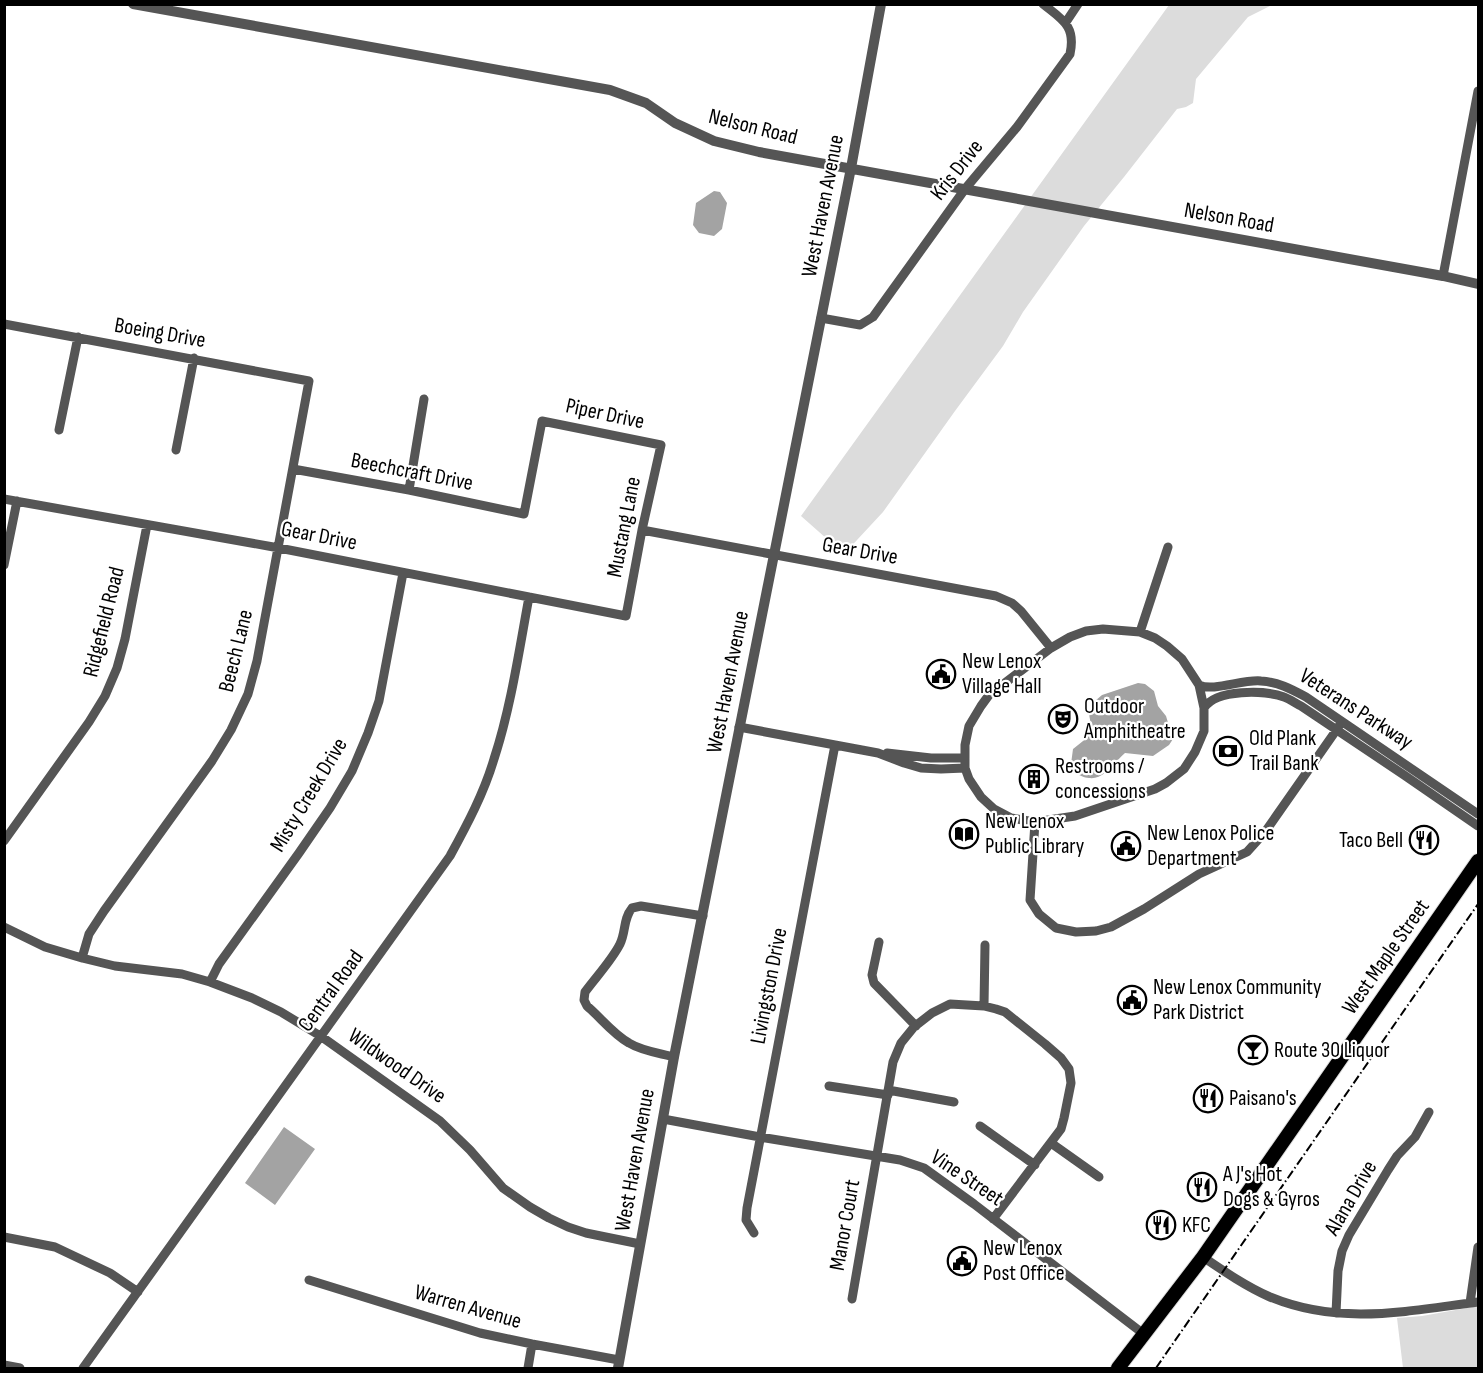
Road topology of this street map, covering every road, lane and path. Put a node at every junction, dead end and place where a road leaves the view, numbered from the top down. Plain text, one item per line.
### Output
1 (133, 4) edge
2 (881, 4) edge
3 (1043, 4) edge
4 (1078, 4) edge
5 (1066, 22) junction
6 (1479, 92) edge
7 (851, 168) junction
8 (965, 189) junction
9 (1443, 276) junction
10 (1479, 284) edge
11 (821, 318) junction
12 (4, 324) edge
13 (78, 337) junction
14 (194, 358) junction
15 (309, 381) joint
16 (424, 399) dead end
17 (60, 430) dead end
18 (661, 445) joint
19 (176, 450) dead end
20 (293, 469) junction
21 (409, 490) junction
22 (4, 499) edge
23 (17, 501) junction
24 (524, 514) joint
25 (147, 525) junction
26 (642, 530) junction
27 (279, 548) junction
28 (1168, 548) dead end
29 (774, 555) junction
30 (4, 565) edge
31 (403, 573) junction
32 (530, 597) junction
33 (626, 616) joint
34 (1140, 632) junction
35 (1051, 648) junction
36 (1199, 685) junction
37 (1204, 708) junction
38 (1339, 726) junction
39 (739, 727) junction
40 (835, 745) junction
41 (878, 753) junction
42 (965, 758) junction
43 (965, 768) junction
44 (1479, 814) edge
45 (1035, 822) junction
46 (1479, 826) edge
47 (4, 841) edge
48 (1479, 861) edge
49 (703, 916) junction
50 (4, 927) edge
51 (879, 942) dead end
52 (985, 945) dead end
53 (82, 958) junction
54 (210, 982) junction
55 (984, 1006) junction
56 (916, 1026) junction
57 (322, 1037) junction
58 (674, 1057) junction
59 (829, 1086) dead end
60 (888, 1093) junction
61 (954, 1102) dead end
62 (1429, 1112) dead end
63 (663, 1119) junction
64 (980, 1126) dead end
65 (760, 1137) junction
66 (1051, 1143) junction
67 (876, 1157) junction
68 (1035, 1165) junction
69 (1099, 1177) dead end
70 (993, 1219) junction
71 (754, 1233) dead end
72 (4, 1237) edge
73 (640, 1244) junction
74 (1479, 1247) edge
75 (1203, 1257) junction
76 (309, 1280) dead end
77 (138, 1292) junction
78 (852, 1299) dead end
79 (1474, 1303) edge
80 (1336, 1313) junction
81 (1145, 1335) junction
82 (532, 1344) junction
83 (618, 1364) edge
84 (4, 1365) edge
85 (20, 1368) edge
86 (83, 1368) edge
87 (528, 1368) edge
88 (1118, 1368) edge

1 - 7 street, Nelson Road
2 - 7 street, West Haven Avenue
3 - 5 street
4 - 5 street
5 - 8 street, Kris Drive
6 - 9 street
7 - 8 street, Nelson Road
7 - 11 street, West Haven Avenue
8 - 9 street, Nelson Road
8 - 11 street, Kris Drive
9 - 10 street, Nelson Road
11 - 29 street, West Haven Avenue
12 - 13 street, Boeing Drive
13 - 14 street, Boeing Drive
13 - 17 street
14 - 15 street, Boeing Drive
14 - 19 street
15 - 20 street, Beech Lane
16 - 21 street
18 - 24 street, Piper Drive
18 - 26 street, Mustang Lane
20 - 21 street, Beechcraft Drive
20 - 27 street, Beech Lane
21 - 24 street, Beechcraft Drive
22 - 23 street, Gear Drive
23 - 25 street, Gear Drive
23 - 30 street
25 - 27 street, Gear Drive
25 - 47 street, Ridgefield Road
26 - 29 street, Gear Drive
26 - 33 street, Mustang Lane
27 - 31 street, Gear Drive
27 - 53 street, Beech Lane
28 - 34 street
29 - 35 street, Gear Drive
29 - 39 street, West Haven Avenue
31 - 32 street, Gear Drive
31 - 54 street, Misty Creek Drive
32 - 33 street, Gear Drive
32 - 57 street, Central Road
34 - 35 street
34 - 36 street
35 - 42 street
36 - 37 street
36 - 38 street, Veterans Parkway
37 - 38 street, Veterans Parkway
37 - 45 street
38 - 44 street, Veterans Parkway
38 - 45 street
38 - 46 street, Veterans Parkway
39 - 40 street
39 - 49 street, West Haven Avenue
40 - 41 street
40 - 65 street, Livingston Drive
41 - 42 street
41 - 43 street
42 - 43 street
43 - 45 street
48 - 75 main road, West Maple Street
49 - 58 street, West Haven Avenue
49 - 58 street
50 - 53 street, Wildwood Drive
51 - 56 street
52 - 55 street
53 - 54 street, Wildwood Drive
54 - 57 street, Wildwood Drive
55 - 56 street
55 - 66 street
56 - 60 street
57 - 73 street, Wildwood Drive
57 - 77 street, Central Road
58 - 63 street, West Haven Avenue
59 - 60 street
60 - 61 street
60 - 67 street
62 - 80 street, Alana Drive
63 - 65 street, Vine Street
63 - 73 street, West Haven Avenue
64 - 68 street
65 - 67 street, Vine Street
65 - 71 street, Livingston Drive
66 - 68 street
66 - 69 street
67 - 70 street, Vine Street
67 - 78 street, Manor Court
68 - 70 street
70 - 81 street, Vine Street
72 - 77 street
73 - 83 street, West Haven Avenue
74 - 79 street
75 - 80 street
75 - 81 main road, West Maple Street
76 - 82 street, Warren Avenue
77 - 86 street, Central Road
79 - 80 street
81 - 88 main road, West Maple Street
82 - 83 street, Warren Avenue
82 - 87 street
84 - 85 street

